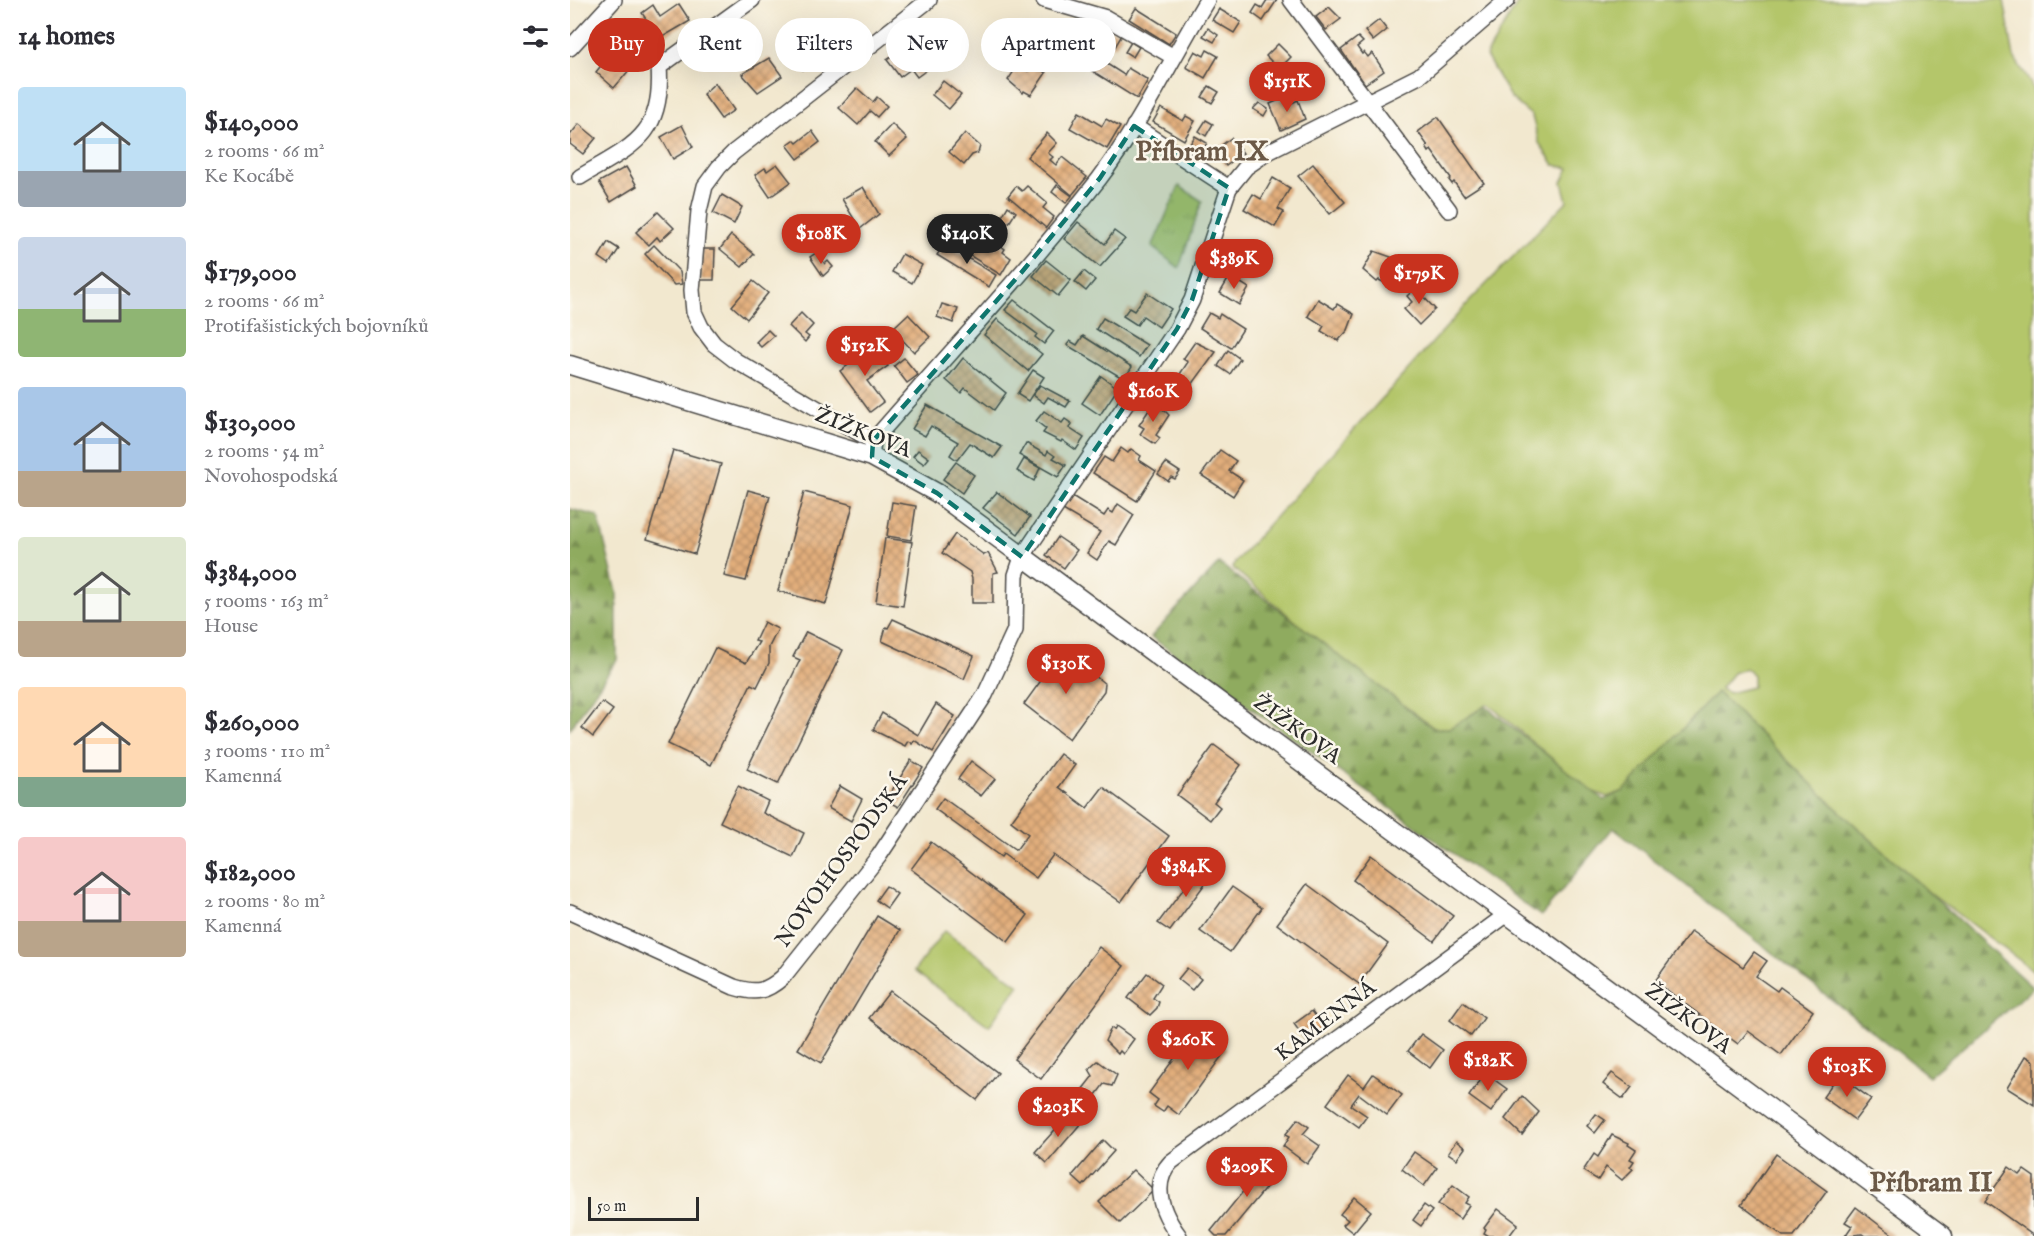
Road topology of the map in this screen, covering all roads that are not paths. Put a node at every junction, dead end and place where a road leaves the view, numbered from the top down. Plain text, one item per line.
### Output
1 (614, 0) edge
2 (752, 0) edge
3 (1044, 0) edge
4 (1207, 0) edge
5 (1291, 0) edge
6 (1507, 0) edge
7 (922, 2) edge
8 (570, 48) edge
9 (1172, 56) junction
10 (1370, 102) junction
11 (1134, 126) junction
12 (580, 177) dead end
13 (1229, 188) junction
14 (1449, 210) dead end
15 (570, 365) edge
16 (872, 449) junction
17 (1022, 557) junction
18 (570, 912) edge
19 (1506, 915) junction
20 (1179, 1236) edge
21 (1943, 1236) edge

1 - 8 street
2 - 12 street
3 - 9 street
4 - 9 street
5 - 10 street
6 - 10 street
7 - 16 street
9 - 11 street
10 - 13 street
10 - 14 street
11 - 13 street
11 - 16 street
13 - 17 street
15 - 16 street, ŽIŽKOVA
16 - 17 street, ŽIŽKOVA
17 - 18 street, NOVOHOSPODSKÁ
17 - 19 street, ŽIŽKOVA
19 - 20 street, KAMENNÁ
19 - 21 street, ŽIŽKOVA

